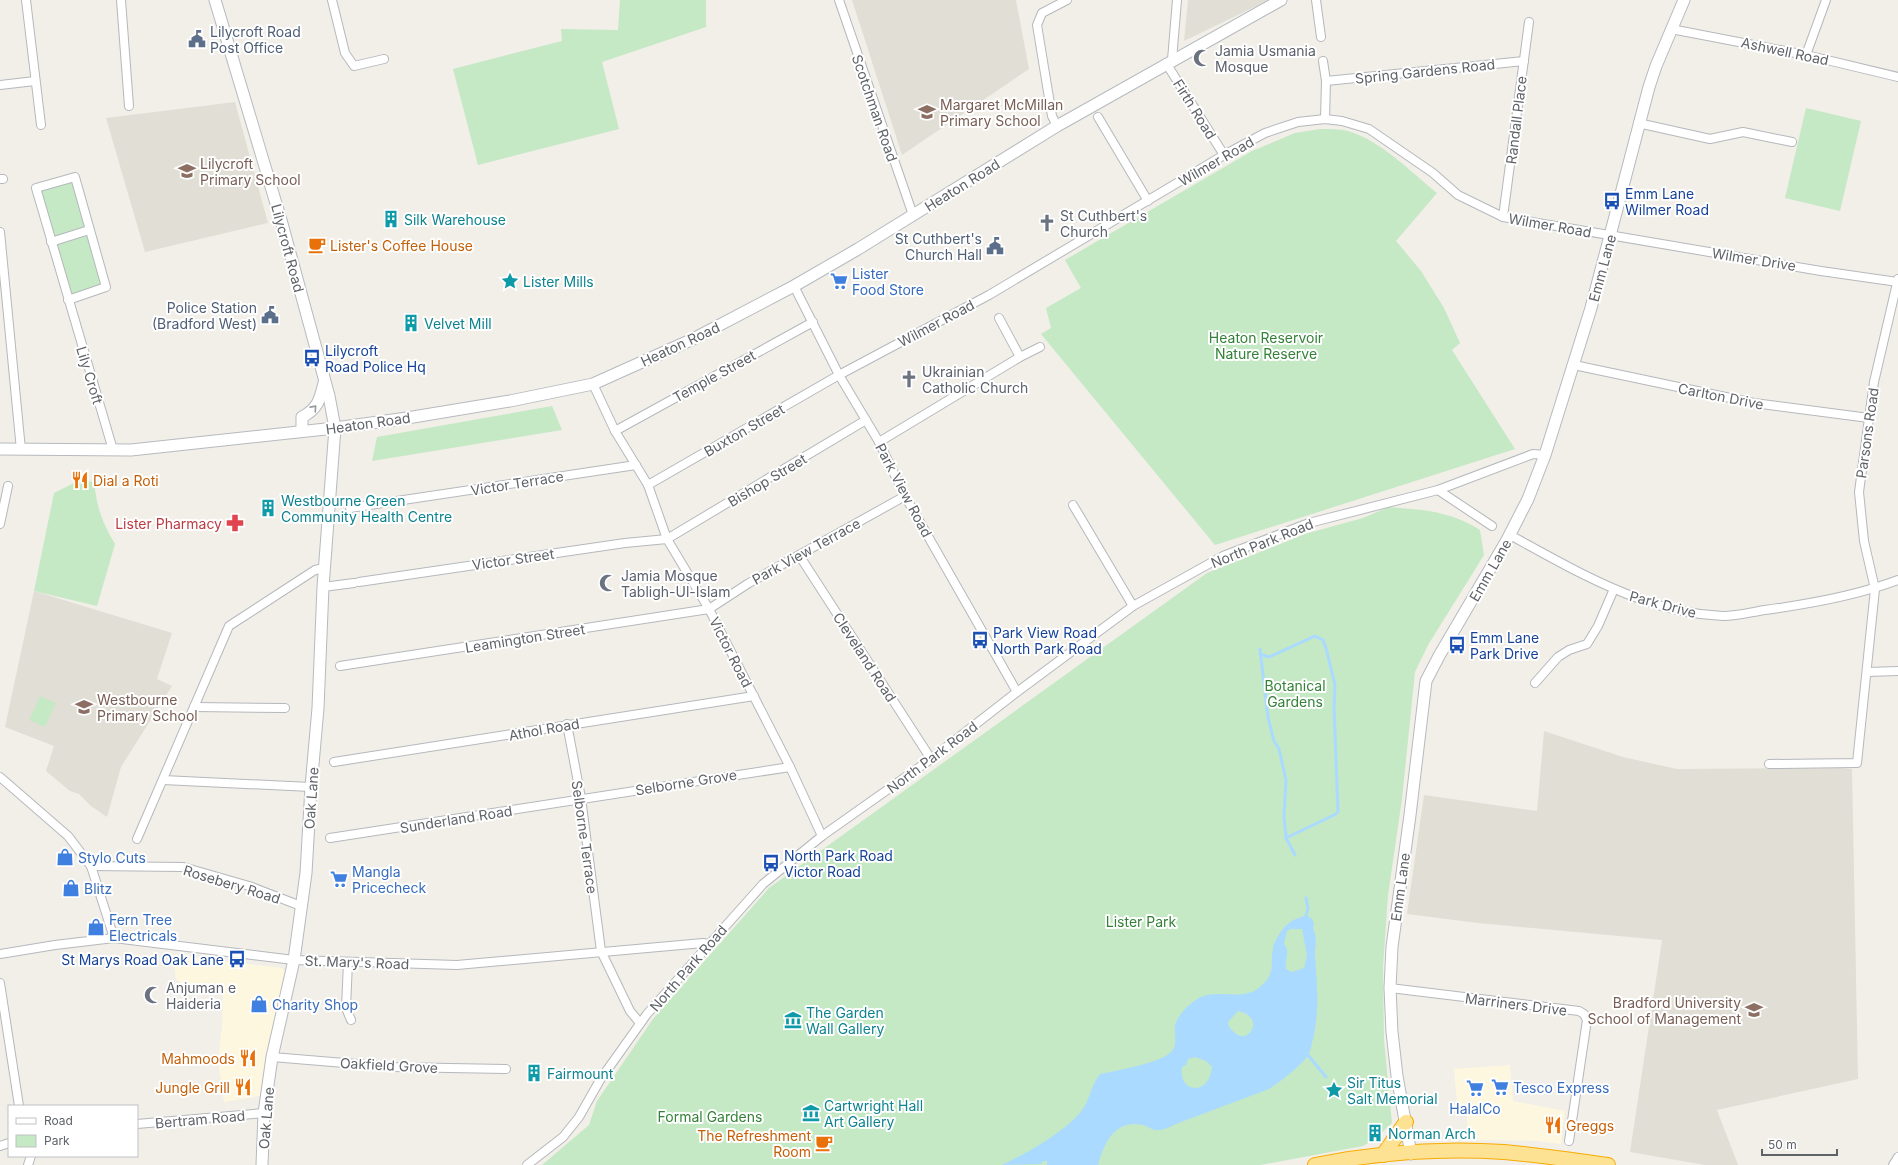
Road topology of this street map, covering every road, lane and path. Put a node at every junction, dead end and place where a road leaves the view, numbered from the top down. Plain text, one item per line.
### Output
1 (26, 0) edge
2 (121, 0) edge
3 (215, 0) edge
4 (332, 0) edge
5 (839, 0) edge
6 (1067, 0) edge
7 (1177, 0) edge
8 (1281, 0) edge
9 (1316, 0) edge
10 (1684, 0) edge
11 (1826, 0) edge
12 (1529, 22) dead end
13 (1671, 29) junction
14 (1321, 37) dead end
15 (1806, 54) junction
16 (384, 59) dead end
17 (1324, 61) dead end
18 (1524, 61) junction
19 (1169, 62) junction
20 (1898, 77) edge
21 (1326, 80) junction
22 (35, 81) junction
23 (0, 85) edge
24 (130, 106) dead end
25 (1098, 117) dead end
26 (1325, 119) junction
27 (1638, 123) junction
28 (41, 125) dead end
29 (1057, 126) junction
30 (1792, 142) dead end
31 (1224, 156) junction
32 (1148, 201) junction
33 (913, 215) junction
34 (1503, 217) junction
35 (89, 230) junction
36 (0, 232) edge
37 (1611, 235) junction
38 (51, 242) junction
39 (1898, 281) edge
40 (794, 286) junction
41 (68, 300) junction
42 (999, 318) dead end
43 (813, 322) junction
44 (1040, 347) dead end
45 (1020, 357) junction
46 (1574, 365) junction
47 (840, 375) junction
48 (325, 381) junction
49 (593, 384) junction
50 (1869, 418) junction
51 (866, 420) junction
52 (335, 428) junction
53 (302, 431) junction
54 (615, 431) junction
55 (879, 442) junction
56 (0, 449) edge
57 (21, 450) junction
58 (113, 450) junction
59 (1545, 455) junction
60 (636, 465) junction
61 (648, 484) junction
62 (8, 486) dead end
63 (1438, 490) junction
64 (905, 496) junction
65 (1073, 505) dead end
66 (2, 506) edge
67 (350, 508) dead end
68 (0, 524) edge
69 (1492, 526) dead end
70 (1510, 535) junction
71 (667, 539) junction
72 (799, 555) junction
73 (324, 568) junction
74 (1898, 580) edge
75 (323, 588) junction
76 (1614, 589) junction
77 (1875, 589) junction
78 (1133, 606) junction
79 (709, 609) junction
80 (340, 666) dead end
81 (1898, 671) edge
82 (1867, 672) junction
83 (1535, 683) dead end
84 (1017, 692) junction
85 (754, 696) junction
86 (194, 707) junction
87 (285, 708) dead end
88 (567, 724) junction
89 (930, 760) junction
90 (334, 762) dead end
91 (1769, 764) dead end
92 (790, 767) junction
93 (0, 777) edge
94 (163, 780) junction
95 (311, 786) junction
96 (581, 798) junction
97 (822, 836) junction
98 (330, 838) dead end
99 (137, 839) dead end
100 (91, 866) junction
101 (301, 906) junction
102 (114, 938) junction
103 (708, 944) junction
104 (601, 951) junction
105 (0, 954) edge
106 (294, 960) junction
107 (348, 962) junction
108 (0, 983) edge
109 (1390, 988) junction
110 (351, 1020) dead end
111 (640, 1023) junction
112 (272, 1057) junction
113 (506, 1069) dead end
114 (19, 1105) edge
115 (264, 1113) junction
116 (1406, 1122) junction
117 (138, 1124) edge
118 (1569, 1141) dead end
119 (1410, 1154) junction
120 (1383, 1155) junction
121 (1898, 1157) edge
122 (1355, 1162) edge
123 (1341, 1163) edge
124 (262, 1165) edge
125 (527, 1165) edge
126 (1315, 1165) edge
127 (1608, 1165) edge
128 (1893, 1165) edge

1 - 22 street
2 - 24 street
3 - 48 street, Lilycroft Road
4 - 16 street
5 - 33 street, Scotchman Road
6 - 29 street
7 - 19 street
8 - 19 street, Heaton Road
9 - 14 street
10 - 13 street, Emm Lane
11 - 15 street
12 - 18 street, Randall Place
13 - 15 street, Ashwell Road
13 - 27 street, Emm Lane
15 - 20 street, Ashwell Road
17 - 21 street
18 - 21 street, Spring Gardens Road
18 - 34 street, Randall Place
19 - 29 street, Heaton Road
19 - 31 street, Firth Road
21 - 26 street
22 - 23 street
22 - 28 street
25 - 32 street
26 - 31 street, Wilmer Road
26 - 34 street, Wilmer Road
27 - 30 street
27 - 37 street, Emm Lane
29 - 33 street, Heaton Road
31 - 32 street, Wilmer Road
32 - 47 street, Wilmer Road
33 - 40 street, Heaton Road
34 - 37 street, Wilmer Road
35 - 38 street
35 - 38 street, Lily Croft
35 - 41 street, Lily Croft
36 - 57 street
37 - 39 street, Wilmer Drive
37 - 46 street, Emm Lane
38 - 41 street, Lily Croft
39 - 50 street, Parsons Road
40 - 43 street, Park View Road
40 - 49 street, Heaton Road
41 - 58 street, Lily Croft
42 - 45 street
43 - 47 street, Park View Road
43 - 54 street, Temple Street
44 - 45 street
45 - 55 street
46 - 50 street, Carlton Drive
46 - 59 street, Emm Lane
47 - 51 street, Park View Road
47 - 61 street, Buxton Street
48 - 52 street, Lilycroft Road
53 -> 48 street
49 - 52 street, Heaton Road
49 - 54 street, Victor Road
50 - 77 street, Parsons Road
51 - 55 street, Park View Road
51 - 71 street, Bishop Street
52 - 53 street, Heaton Road
52 - 73 street, Oak Lane
53 - 58 street, Heaton Road
54 - 60 street, Victor Road
55 - 64 street, Park View Road
56 - 57 street, Heaton Road
57 - 58 street, Heaton Road
59 - 63 street
59 - 70 street, Emm Lane
60 - 61 street, Victor Road
60 - 67 street, Victor Terrace
61 - 71 street, Victor Road
62 - 66 street
63 - 69 street
63 - 78 street, North Park Road
64 - 72 street, Park View Terrace
64 - 84 street, Park View Road
65 - 78 street
66 - 68 street
70 - 76 street, Park Drive
70 - 109 street, Emm Lane
71 - 75 street, Victor Street
71 - 79 street, Victor Road
72 - 79 street, Park View Terrace
72 - 89 street, Cleveland Road
73 - 75 street, Oak Lane
73 - 86 street
74 - 77 street, Park Drive
75 - 95 street, Oak Lane
76 - 77 street, Park Drive
76 - 83 street
77 - 82 street
78 - 84 street, North Park Road
79 - 80 street, Leamington Street
79 - 85 street, Victor Road
81 - 82 street
82 - 91 street
84 - 89 street, North Park Road
85 - 88 street, Athol Road
85 - 92 street, Victor Road
86 - 87 street
86 - 94 street
88 - 90 street, Athol Road
88 - 96 street, Selborne Terrace
89 - 97 street, North Park Road
92 - 96 street, Selborne Grove
92 - 97 street, Victor Road
93 - 100 street
94 - 95 street
94 - 99 street
95 - 101 street, Oak Lane
96 - 98 street, Sunderland Road
96 - 104 street, Selborne Terrace
97 - 103 street, North Park Road
100 - 101 street, Rosebery Road
100 - 102 street
101 - 106 street, Oak Lane
102 - 105 street, St. Mary's Road
102 - 106 street, St. Mary's Road
103 - 104 street, St. Mary's Road
103 - 111 street, North Park Road
104 - 107 street, St. Mary's Road
104 - 111 street, Selborne Terrace
106 - 107 street, St. Mary's Road
106 - 112 street, Oak Lane
107 - 110 street
108 - 114 street
109 - 116 street, Emm Lane
109 - 118 street, Marriners Drive
111 - 125 street, North Park Road
112 - 113 street, Oakfield Grove
112 - 115 street, Oak Lane
115 - 117 street, Bertram Road
115 - 124 street, Oak Lane
116 - 119 street, Emm Lane
116 - 120 highway
119 - 120 highway
119 - 127 highway
120 - 122 highway
121 - 128 street
122 - 123 highway
123 - 126 highway

